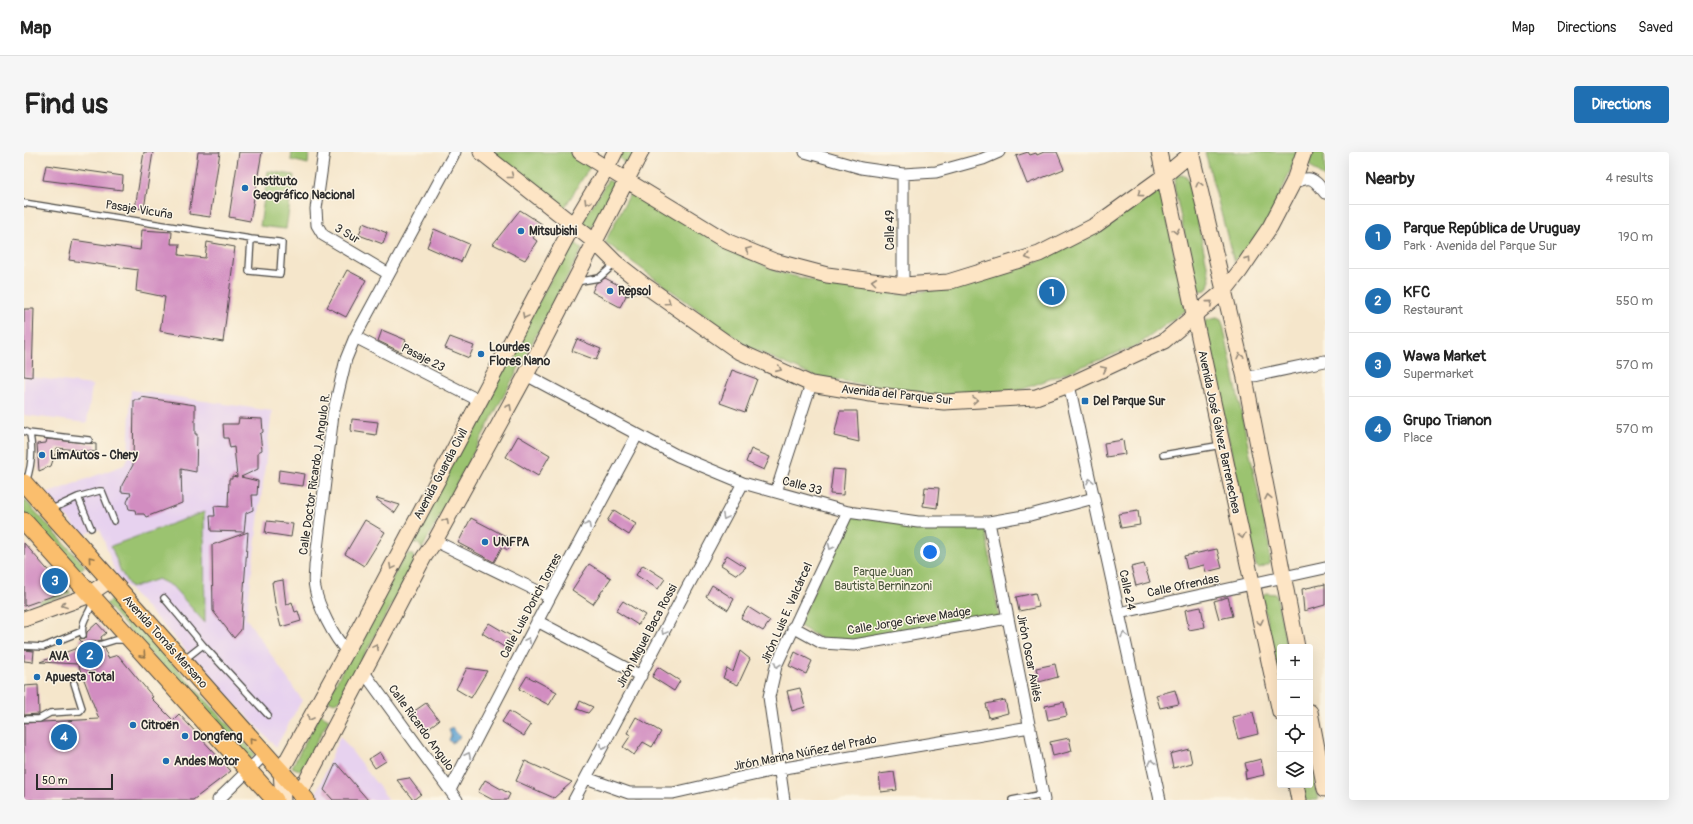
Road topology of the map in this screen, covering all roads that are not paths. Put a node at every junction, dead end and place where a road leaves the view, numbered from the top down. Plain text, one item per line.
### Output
1 (324, 152) edge
2 (455, 152) edge
3 (481, 152) edge
4 (641, 152) edge
5 (805, 152) edge
6 (999, 152) edge
7 (1159, 152) edge
8 (1192, 152) edge
9 (1304, 152) edge
10 (583, 153) edge
11 (611, 157) edge
12 (903, 174) junction
13 (1164, 176) junction
14 (627, 180) junction
15 (1293, 182) junction
16 (1325, 193) edge
17 (24, 203) edge
18 (572, 225) junction
19 (251, 239) junction
20 (595, 242) junction
21 (616, 263) junction
22 (389, 274) junction
23 (574, 283) junction
24 (643, 284) junction
25 (904, 285) junction
26 (1225, 290) junction
27 (628, 292) dead end
28 (1194, 317) junction
29 (355, 337) junction
30 (1325, 361) edge
31 (526, 375) junction
32 (1245, 378) junction
33 (811, 384) junction
34 (1069, 385) junction
35 (480, 401) junction
36 (26, 432) edge
37 (637, 435) junction
38 (89, 440) dead end
39 (1222, 445) junction
40 (1163, 455) dead end
41 (743, 483) junction
42 (25, 484) edge
43 (776, 492) junction
44 (78, 497) junction
45 (1094, 498) junction
46 (49, 510) junction
47 (848, 512) junction
48 (24, 521) edge
49 (114, 521) dead end
50 (988, 522) junction
51 (91, 528) dead end
52 (435, 541) junction
53 (402, 547) junction
54 (424, 557) junction
55 (1325, 568) edge
56 (1284, 576) junction
57 (110, 580) junction
58 (1252, 584) junction
59 (91, 597) junction
60 (550, 597) junction
61 (164, 598) dead end
62 (1119, 613) junction
63 (1008, 618) junction
64 (24, 619) edge
65 (537, 621) junction
66 (793, 627) junction
67 (130, 640) junction
68 (1296, 644) edge
69 (93, 645) dead end
70 (203, 645) junction
71 (24, 646) edge
72 (347, 651) junction
73 (183, 661) junction
74 (363, 671) junction
75 (641, 676) junction
76 (74, 683) dead end
77 (324, 694) junction
78 (1277, 698) edge
79 (348, 701) junction
80 (268, 715) dead end
81 (1311, 716) edge
82 (24, 719) edge
83 (1030, 727) junction
84 (264, 754) junction
85 (779, 768) junction
86 (248, 771) junction
87 (281, 771) junction
88 (586, 778) junction
89 (1297, 788) edge
90 (1325, 789) edge
91 (450, 790) junction
92 (303, 796) edge
93 (1044, 797) edge
94 (218, 800) edge
95 (275, 800) edge
96 (283, 800) edge
97 (457, 800) edge
98 (574, 800) edge
99 (784, 800) edge
100 (1012, 800) edge
101 (1160, 800) edge
102 (1299, 800) edge

1 - 22 street, 3 Sur
2 - 22 street, Calle Doctor Ricardo J. Angulo R.
3 -> 18 main road
4 - 14 main road
5 - 12 street
6 - 12 street
7 - 13 main road, Avenida José Gálvez Barrenechea
8 - 13 main road
26 -> 8 main road
9 - 15 main road, Avenida del Parque Sur
10 - 11 main road
11 - 14 main road
11 -> 18 main road, Avenida Guardia Civil
12 - 25 street, Calle 49
13 -> 25 main road
13 -> 28 main road, Avenida José Gálvez Barrenechea
14 - 20 main road
25 -> 14 main road
15 - 16 street
26 -> 15 main road, Avenida del Parque Sur
17 - 19 lane, Pasaje Vicuña
18 - 20 main road, Avenida del Parque Sur
18 -> 35 main road, Avenida Guardia Civil
19 - 19 lane, Pasaje Vicuña
20 - 21 main road, Avenida del Parque Sur
20 - 23 main road
21 - 23 lane
21 - 24 main road, Avenida del Parque Sur
22 - 29 street, Calle Doctor Ricardo J. Angulo R.
23 - 31 main road
24 - 27 lane
24 -> 33 main road, Avenida del Parque Sur
28 -> 26 main road, Avenida del Parque Sur
32 -> 26 main road
34 -> 28 main road, Avenida del Parque Sur
28 - 39 main road, Avenida José Gálvez Barrenechea
29 - 35 street, Pasaje 23
29 - 72 street, Calle Doctor Ricardo J. Angulo R.
30 - 32 street
31 - 37 street, Calle 33
52 -> 31 main road
56 -> 32 main road
33 -> 34 main road, Avenida del Parque Sur
33 - 43 street
45 -> 34 street, Calle 24
35 - 53 main road, Avenida Guardia Civil
36 - 38 lane
36 - 42 lane
37 - 41 street, Calle 33
60 -> 37 street, Calle Luis Dorich Torres
39 - 40 lane
39 -> 58 main road, Avenida José Gálvez Barrenechea
41 - 43 street, Calle 33
41 -> 75 street, Jirón Miguel Baca Rossi
42 - 46 main road, Avenida Tomás Marsano
43 - 47 street, Calle 33
44 - 46 lane
44 - 49 lane
44 - 51 lane
45 - 50 street, Calle 33
45 - 62 street, Calle 24
57 -> 46 main road, Avenida Tomás Marsano
47 - 50 street, Calle 33
47 -> 66 street, Jirón Luis E. Valcárcel
48 - 59 main road, Avenida Tomás Marsano
50 - 63 street, Jirón Oscar Avilés
52 - 54 main road
52 - 60 street
53 - 54 main road
53 -> 72 main road, Avenida Guardia Civil
74 -> 54 main road
55 - 56 street, Calle Ofrendas
56 - 58 street, Calle Ofrendas
56 - 68 main road
57 - 59 main road
57 - 73 main road, Avenida Tomás Marsano
58 - 62 street, Calle Ofrendas
58 -> 78 main road, Avenida José Gálvez Barrenechea
59 -> 64 main road
59 - 67 main road, Avenida Tomás Marsano
59 - 71 lane
60 - 65 street, Calle Luis Dorich Torres
61 - 70 lane
101 -> 62 street, Calle 24
63 - 66 street, Calle Jorge Grieve Madge
63 - 83 street, Jirón Oscar Avilés
65 - 75 street
91 -> 65 street, Calle Luis Dorich Torres
66 -> 85 street, Jirón Luis E. Valcárcel
67 - 69 lane
67 -> 86 main road, Avenida Tomás Marsano
70 - 73 lane
70 - 80 lane
72 - 77 main road, Avenida Guardia Civil
84 -> 73 main road, Avenida Tomás Marsano
74 - 79 main road
74 - 91 street, Calle Ricardo Angulo
75 -> 88 street, Jirón Miguel Baca Rossi
76 - 82 lane
77 - 79 main road
77 -> 87 main road, Avenida Guardia Civil
79 - 92 main road
81 - 90 main road
83 - 85 street, Jirón Marina Núñez del Prado
83 - 93 street, Jirón Oscar Avilés
84 - 86 street
84 - 87 main road, Avenida Tomás Marsano
85 - 88 street, Jirón Marina Núñez del Prado
85 - 99 street, Jirón Luis E. Valcárcel
86 - 94 street
86 - 95 main road, Avenida Tomás Marsano
87 - 92 main road, Avenida Tomás Marsano
87 - 96 main road
88 - 98 street, Jirón Miguel Baca Rossi
89 - 102 main road
91 - 97 street, Calle Ricardo Angulo
93 - 100 lane

